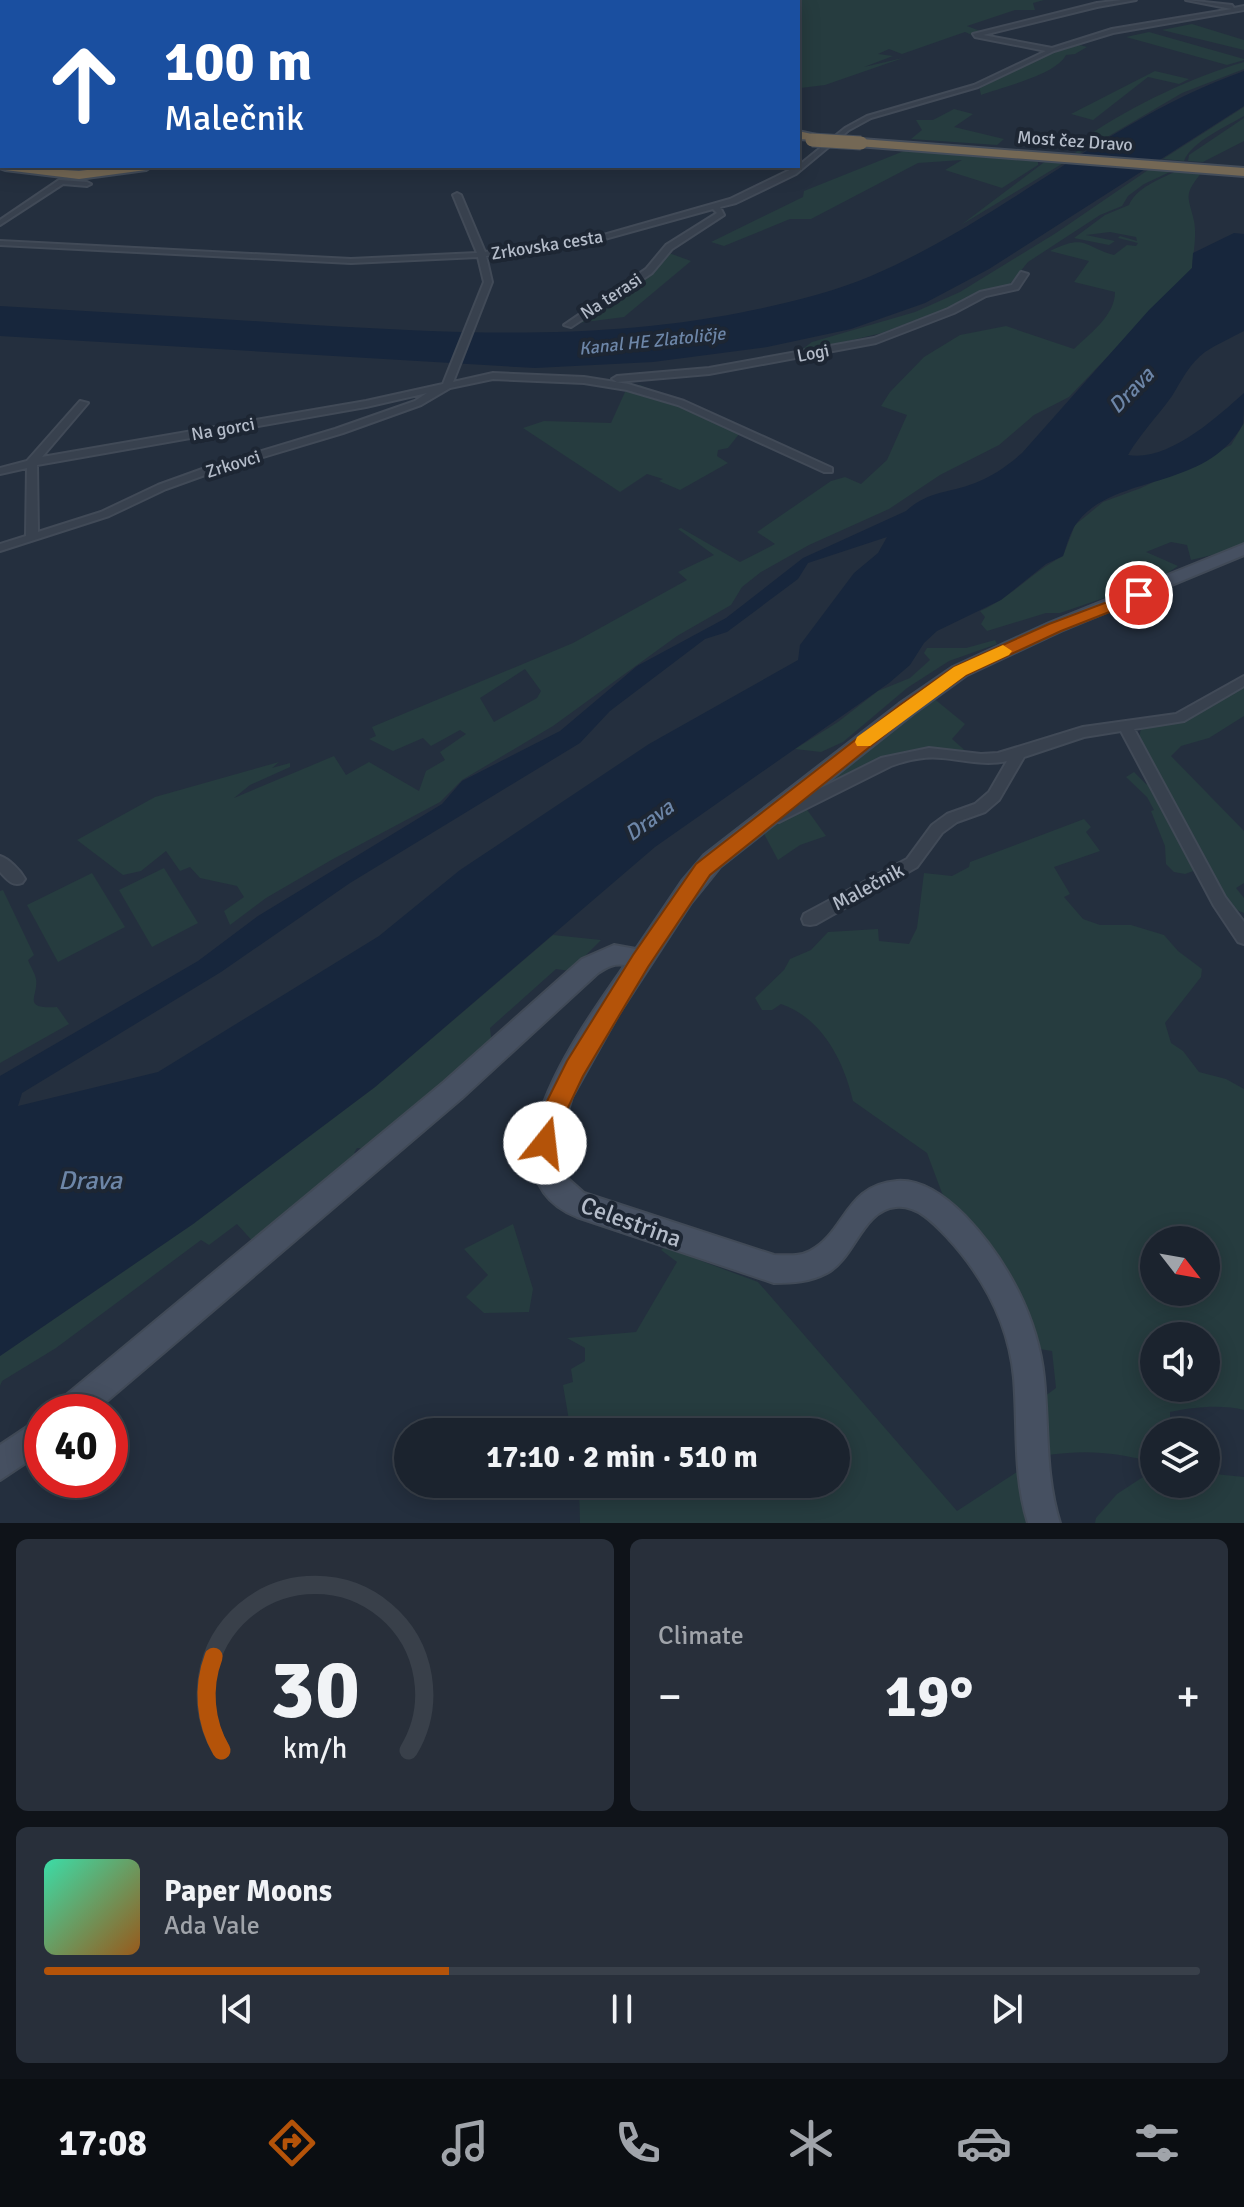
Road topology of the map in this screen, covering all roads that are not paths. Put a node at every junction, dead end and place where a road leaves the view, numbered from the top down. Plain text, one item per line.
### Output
1 (1133, 0) edge
2 (1189, 0) edge
3 (1243, 9) edge
4 (1052, 50) junction
5 (800, 137) edge
6 (800, 166) edge
7 (30, 168) edge
8 (45, 168) edge
9 (112, 168) edge
10 (131, 168) edge
11 (797, 168) edge
12 (1244, 170) edge
13 (87, 184) dead end
14 (457, 195) dead end
15 (716, 207) junction
16 (0, 223) edge
17 (0, 243) edge
18 (482, 255) junction
19 (1024, 274) dead end
20 (568, 325) dead end
21 (584, 380) junction
22 (447, 386) junction
23 (83, 403) dead end
24 (32, 462) junction
25 (828, 470) dead end
26 (0, 471) edge
27 (32, 538) junction
28 (0, 548) edge
29 (1244, 549) edge
30 (1244, 680) edge
31 (1126, 728) junction
32 (1019, 753) junction
33 (762, 821) junction
34 (0, 862) edge
35 (17, 879) dead end
36 (810, 919) dead end
37 (1240, 919) edge
38 (1244, 937) edge
39 (641, 961) junction
40 (91, 1394) edge
41 (24, 1446) edge
42 (0, 1464) edge
43 (1044, 1523) edge

1 - 4 street, Zrkovska cesta
2 - 3 street, Zrkovska cesta
3 - 4 street, Zrkovska cesta
4 - 6 street, Zrkovska cesta
5 - 12 highway, Most čez Dravo, bridge
7 - 10 highway
8 - 9 highway
11 - 15 street, Zrkovska cesta
13 - 16 street
14 - 18 street
15 - 18 street, Zrkovska cesta
15 - 20 street, Na terasi
17 - 18 street, Zrkovska cesta
18 - 22 street
19 - 21 street, Logi
21 - 22 street, Logi
21 - 25 street, Logi
22 - 24 street, Na gorci
22 - 27 street, Zrkovci
23 - 24 street
24 - 26 street, Na gorci
24 - 27 street
27 - 28 street, Zrkovci
29 - 33 street
30 - 31 street
31 - 32 street
31 - 37 street
32 - 33 street
32 - 36 street, Malečnik
33 - 39 street
34 - 35 street
37 - 38 street
39 - 40 street
39 - 43 street, Celestrina
41 - 42 street

